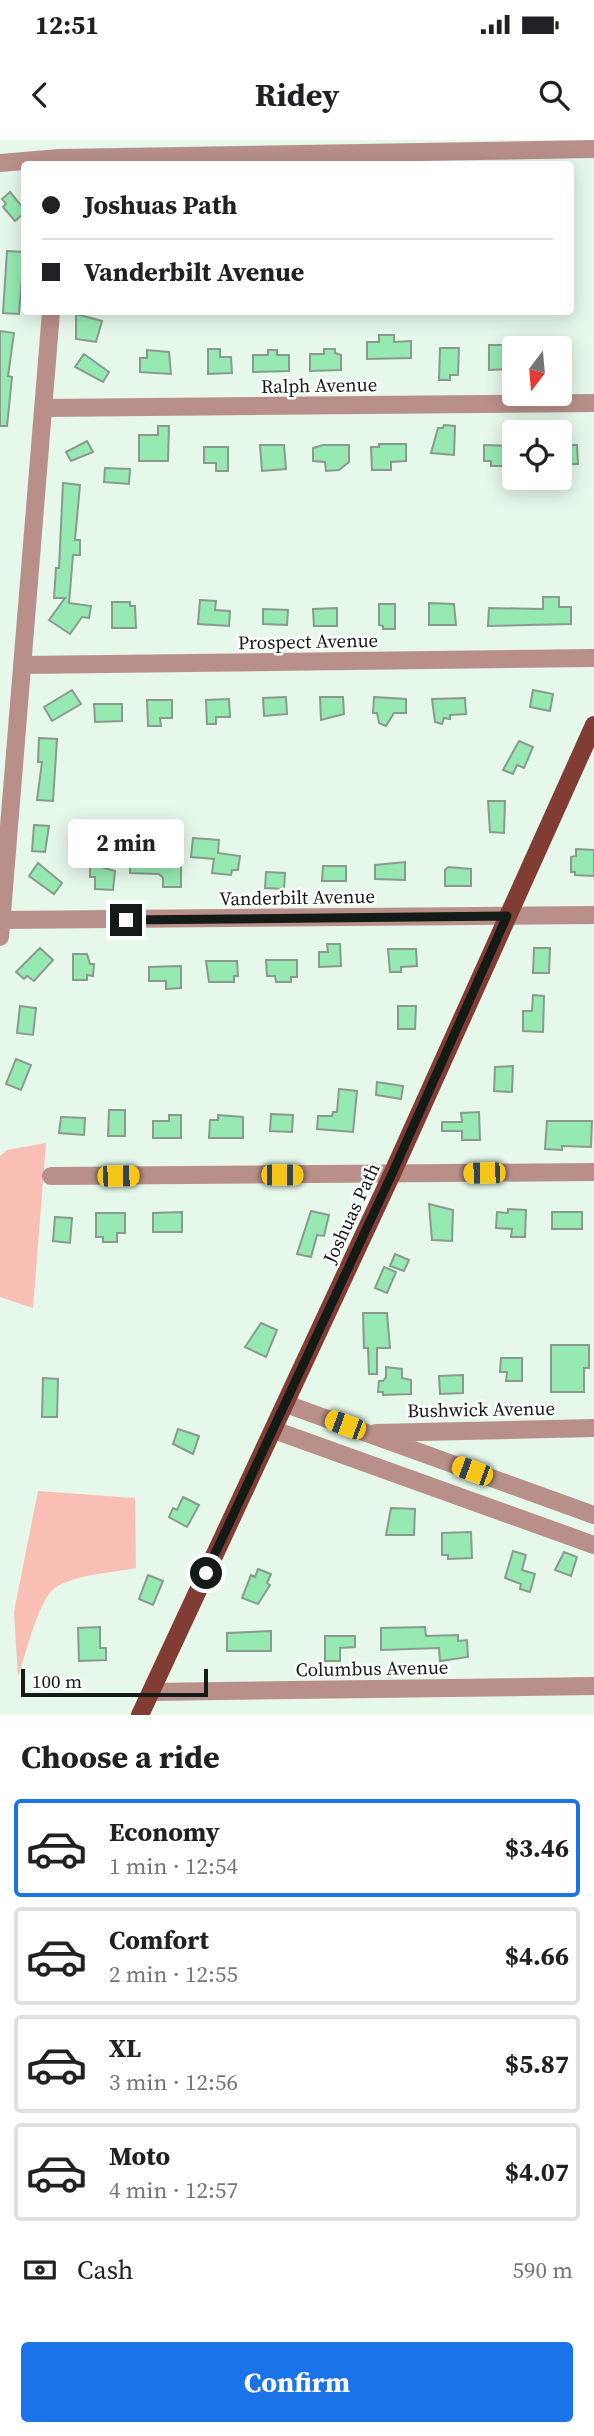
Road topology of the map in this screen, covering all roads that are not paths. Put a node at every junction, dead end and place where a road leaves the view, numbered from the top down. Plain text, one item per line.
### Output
1 (594, 149) edge
2 (59, 161) edge
3 (21, 162) edge
4 (0, 163) edge
5 (51, 315) edge
6 (594, 403) edge
7 (44, 408) junction
8 (594, 658) edge
9 (22, 665) junction
10 (594, 725) edge
11 (594, 915) edge
12 (507, 916) junction
13 (1, 926) edge
14 (594, 1172) edge
15 (392, 1174) junction
16 (51, 1176) dead end
17 (286, 1404) junction
18 (594, 1427) edge
19 (274, 1430) junction
20 (369, 1434) junction
21 (400, 1445) junction
22 (390, 1472) junction
23 (594, 1515) edge
24 (594, 1545) edge
25 (594, 1686) edge
26 (151, 1692) junction
27 (140, 1715) edge

1 - 2 street
3 - 4 street
5 - 7 street
6 - 7 street, Ralph Avenue
7 - 9 street
8 - 9 street, Prospect Avenue
9 - 13 street
10 - 12 main road, Joshuas Path
11 - 12 street, Vanderbilt Avenue
12 - 13 street, Vanderbilt Avenue
12 - 15 main road, Joshuas Path
14 - 15 street
15 - 16 street
15 - 17 main road, Joshuas Path
17 - 19 main road, Joshuas Path
17 - 20 street
18 - 20 street, Bushwick Avenue
19 - 22 street
19 - 26 main road, Joshuas Path
20 - 21 street
21 - 22 street
21 - 23 street
22 - 24 street
25 - 26 street, Columbus Avenue
26 - 27 main road, Joshuas Path

